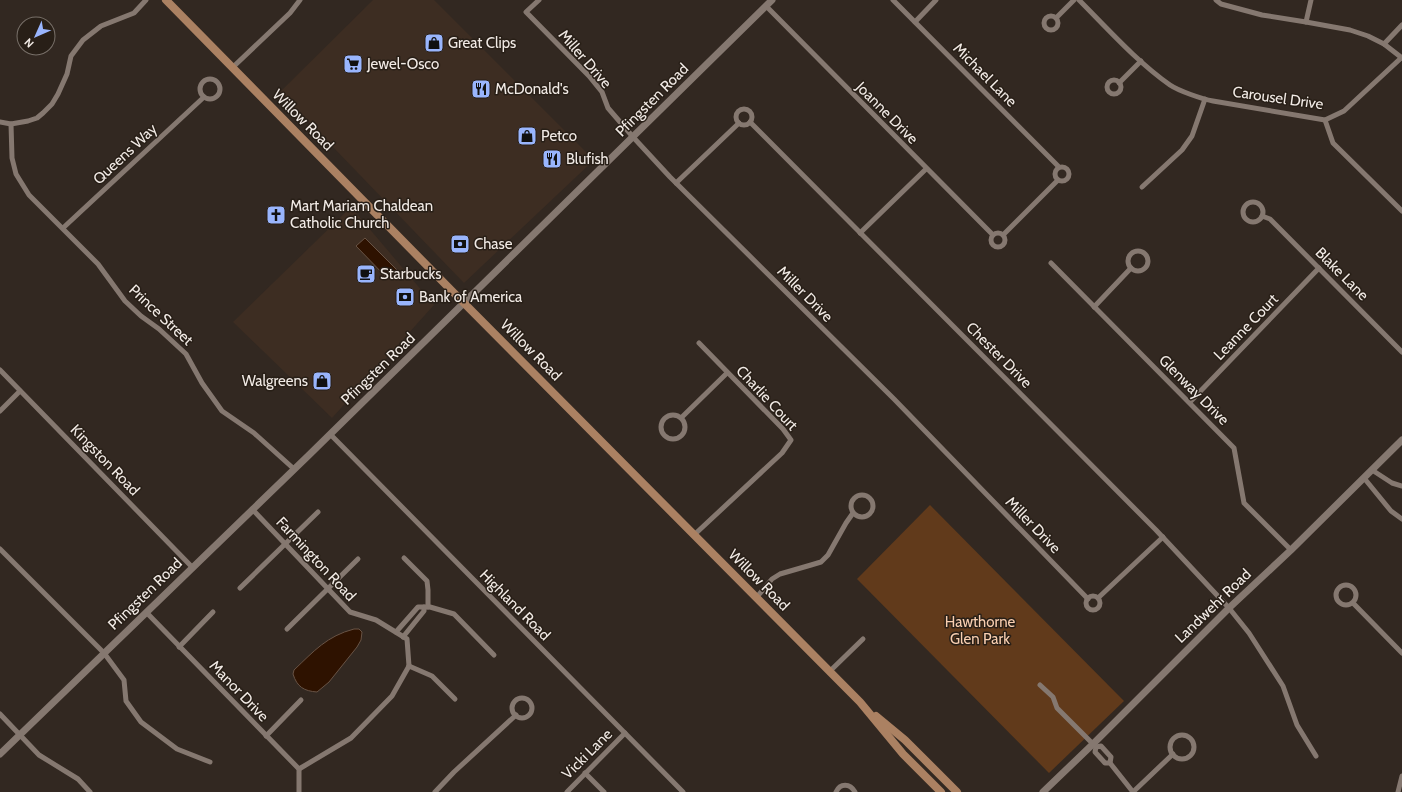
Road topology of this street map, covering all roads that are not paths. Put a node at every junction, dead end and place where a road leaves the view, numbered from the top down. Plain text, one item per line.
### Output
1 (146, 0) edge
2 (166, 0) edge
3 (300, 0) edge
4 (539, 0) edge
5 (772, 0) edge
6 (893, 0) edge
7 (936, 0) edge
8 (1074, 0) edge
9 (1079, 0) edge
10 (1216, 0) edge
11 (1311, 0) edge
12 (766, 6) junction
13 (1056, 18) dead end
14 (915, 22) junction
15 (1306, 22) junction
16 (1402, 25) edge
17 (1384, 44) junction
18 (1402, 58) edge
19 (1141, 61) junction
20 (232, 68) junction
21 (1119, 83) dead end
22 (204, 97) dead end
23 (1205, 99) junction
24 (1325, 120) junction
25 (0, 122) edge
26 (739, 122) junction
27 (750, 122) junction
28 (11, 124) junction
29 (633, 137) junction
30 (1059, 167) junction
31 (926, 169) junction
32 (1058, 180) junction
33 (676, 183) junction
34 (1142, 188) dead end
35 (1402, 211) edge
36 (1262, 216) junction
37 (63, 228) junction
38 (860, 233) junction
39 (992, 235) junction
40 (1003, 235) junction
41 (1051, 263) dead end
42 (1131, 268) junction
43 (1319, 268) junction
44 (464, 303) junction
45 (1094, 307) junction
46 (699, 343) dead end
47 (1402, 352) edge
48 (0, 370) edge
49 (727, 373) junction
50 (20, 390) junction
51 (1190, 402) junction
52 (0, 411) edge
53 (681, 418) junction
54 (330, 434) junction
55 (1402, 440) edge
56 (294, 469) junction
57 (1372, 470) junction
58 (1364, 478) junction
59 (1402, 486) edge
60 (252, 509) junction
61 (318, 512) dead end
62 (853, 513) junction
63 (1402, 519) edge
64 (694, 535) junction
65 (1163, 537) junction
66 (286, 544) junction
67 (0, 549) edge
68 (1291, 550) junction
69 (404, 558) dead end
70 (358, 559) dead end
71 (192, 567) junction
72 (240, 588) dead end
73 (328, 589) junction
74 (756, 598) junction
75 (1098, 598) junction
76 (1088, 599) junction
77 (1353, 603) junction
78 (426, 607) junction
79 (1228, 608) junction
80 (146, 612) junction
81 (213, 612) dead end
82 (287, 629) dead end
83 (396, 632) junction
84 (403, 637) junction
85 (863, 639) dead end
86 (179, 647) junction
87 (1402, 652) edge
88 (104, 653) junction
89 (494, 655) dead end
90 (409, 666) junction
91 (829, 672) junction
92 (1040, 685) dead end
93 (455, 699) dead end
94 (301, 700) dead end
95 (860, 702) junction
96 (0, 714) edge
97 (516, 715) dead end
98 (625, 733) junction
99 (20, 735) junction
100 (266, 736) junction
101 (1095, 746) junction
102 (0, 754) edge
103 (1173, 754) junction
104 (1316, 756) dead end
105 (210, 762) dead end
106 (1110, 763) junction
107 (298, 769) junction
108 (585, 773) junction
109 (1402, 776) edge
110 (90, 792) edge
111 (299, 792) edge
112 (436, 792) edge
113 (567, 792) edge
114 (604, 792) edge
115 (683, 792) edge
116 (836, 792) edge
117 (855, 792) edge
118 (941, 792) edge
119 (957, 792) edge
120 (1043, 792) edge
121 (1133, 792) edge
122 (1398, 792) edge

1 - 28 street
2 - 20 main road, Willow Road
3 - 20 street
4 - 29 street, Miller Drive
5 - 12 main road, Pfingsten Road
6 - 14 street, Michael Lane
7 - 14 street
8 - 13 street
9 - 19 street, Carousel Drive
10 - 15 street
11 - 15 street
12 - 29 main road, Pfingsten Road
12 - 31 street, Joanne Drive
14 - 30 street, Michael Lane
15 - 17 street
16 - 17 street
17 - 18 street
18 - 24 street, Carousel Drive
19 - 21 street
19 - 23 street, Carousel Drive
20 - 44 main road, Willow Road
22 - 37 street, Queens Way
23 - 24 street, Carousel Drive
23 - 34 street
24 - 35 street
25 - 28 street
26 - 27 street
26 - 27 street
26 - 33 street
27 - 38 street, Chester Drive
28 - 37 street, Prince Street
29 - 33 street, Miller Drive
29 - 44 main road, Pfingsten Road
30 - 32 street
30 - 32 street
31 - 38 street
31 - 39 street, Joanne Drive
32 - 40 street
33 - 76 street, Miller Drive
36 - 36 street
36 - 43 street, Blake Lane
37 - 56 street, Prince Street
38 - 65 street, Chester Drive
39 - 40 street
39 - 40 street
41 - 45 street, Glenway Drive
42 - 42 street
42 - 45 street
43 - 47 street, Blake Lane
43 - 51 street, Leanne Court
44 - 54 main road, Pfingsten Road
44 - 64 main road, Willow Road
45 - 51 street, Glenway Drive
46 - 49 street, Charlie Court
48 - 50 street, Kingston Road
49 - 53 street
49 - 64 street, Charlie Court
50 - 52 street
50 - 71 street, Kingston Road
51 - 68 street, Glenway Drive
53 - 53 street
54 - 56 main road, Pfingsten Road
54 - 98 street, Highland Road
55 - 57 main road, Landwehr Road
56 - 60 main road, Pfingsten Road
57 - 58 main road, Landwehr Road
57 - 59 street
58 - 63 street
58 - 68 main road, Landwehr Road
60 - 66 street, Farmington Road
60 - 71 main road, Pfingsten Road
61 - 66 street
62 - 62 street
62 - 74 street
64 - 74 main road, Willow Road
65 - 75 street
65 - 79 street, Chester Drive
66 - 72 street
66 - 73 street, Farmington Road
67 - 88 street
68 - 79 main road, Landwehr Road
69 - 78 street
70 - 73 street
71 - 80 main road, Pfingsten Road
73 - 82 street
73 - 83 street, Farmington Road
74 - 91 main road, Willow Road
75 - 76 street
75 - 76 street
77 - 77 street
77 - 87 street
78 - 83 street
78 - 84 street
78 - 89 street
79 - 101 main road, Landwehr Road
79 - 104 street, Chester Drive
80 - 86 street, Manor Drive
80 - 88 main road, Pfingsten Road
81 - 86 street
83 - 84 street, Farmington Road
84 - 90 street
85 - 91 street
86 - 100 street, Manor Drive
88 - 99 main road, Pfingsten Road
88 - 105 street
90 - 93 street
90 - 107 street
91 - 95 main road, Willow Road
92 - 101 street
94 - 100 street
95 - 118 main road, Willow Road
95 - 119 main road, Willow Road
96 - 99 street
97 - 112 street
98 - 108 street, Vicki Lane
98 - 115 street, Highland Road
99 - 102 main road, Pfingsten Road
99 - 110 street
100 - 107 street, Manor Drive
101 - 106 street
101 - 106 street
101 - 120 main road, Landwehr Road
103 - 103 street
103 - 121 street
106 - 121 street
107 - 111 street
108 - 113 street, Vicki Lane
108 - 114 street
109 - 122 street
116 - 117 street

